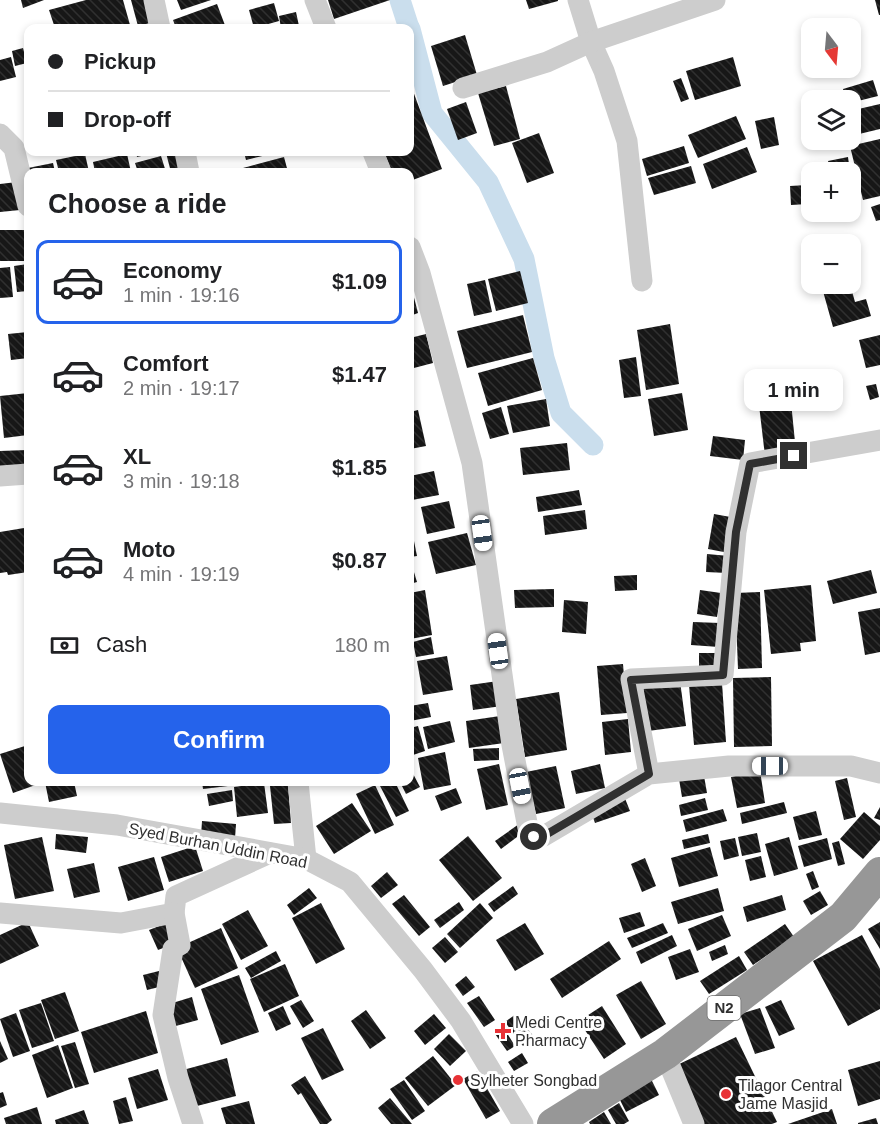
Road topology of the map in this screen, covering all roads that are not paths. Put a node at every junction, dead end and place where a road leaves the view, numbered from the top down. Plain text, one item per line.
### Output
1 (154, 0) edge
2 (315, 0) edge
3 (578, 0) edge
4 (715, 0) edge
5 (159, 24) edge
6 (324, 24) edge
7 (591, 42) junction
8 (463, 88) dead end
9 (0, 134) edge
10 (24, 189) edge
11 (414, 257) edge
12 (642, 280) dead end
13 (880, 440) edge
14 (24, 474) edge
15 (0, 476) edge
16 (880, 773) edge
17 (649, 774) junction
18 (298, 786) edge
19 (0, 813) edge
20 (270, 853) junction
21 (306, 859) junction
22 (880, 873) edge
23 (0, 913) edge
24 (174, 913) junction
25 (665, 1054) junction
26 (193, 1124) edge
27 (524, 1124) edge
28 (553, 1124) edge
29 (694, 1124) edge

1 - 5 street
2 - 6 street
3 - 7 street
4 - 7 street
7 - 8 street
7 - 12 street
9 - 10 street
11 - 17 street
13 - 17 street
14 - 15 street
16 - 17 street
18 - 21 street
19 - 20 street, Syed Burhan Uddin Road
20 - 21 street, Syed Burhan Uddin Road
20 - 24 street
21 - 27 street, Syed Burhan Uddin Road
22 - 25 highway, N2
23 - 24 street
24 - 26 street
25 - 28 highway, N2
25 - 29 street

